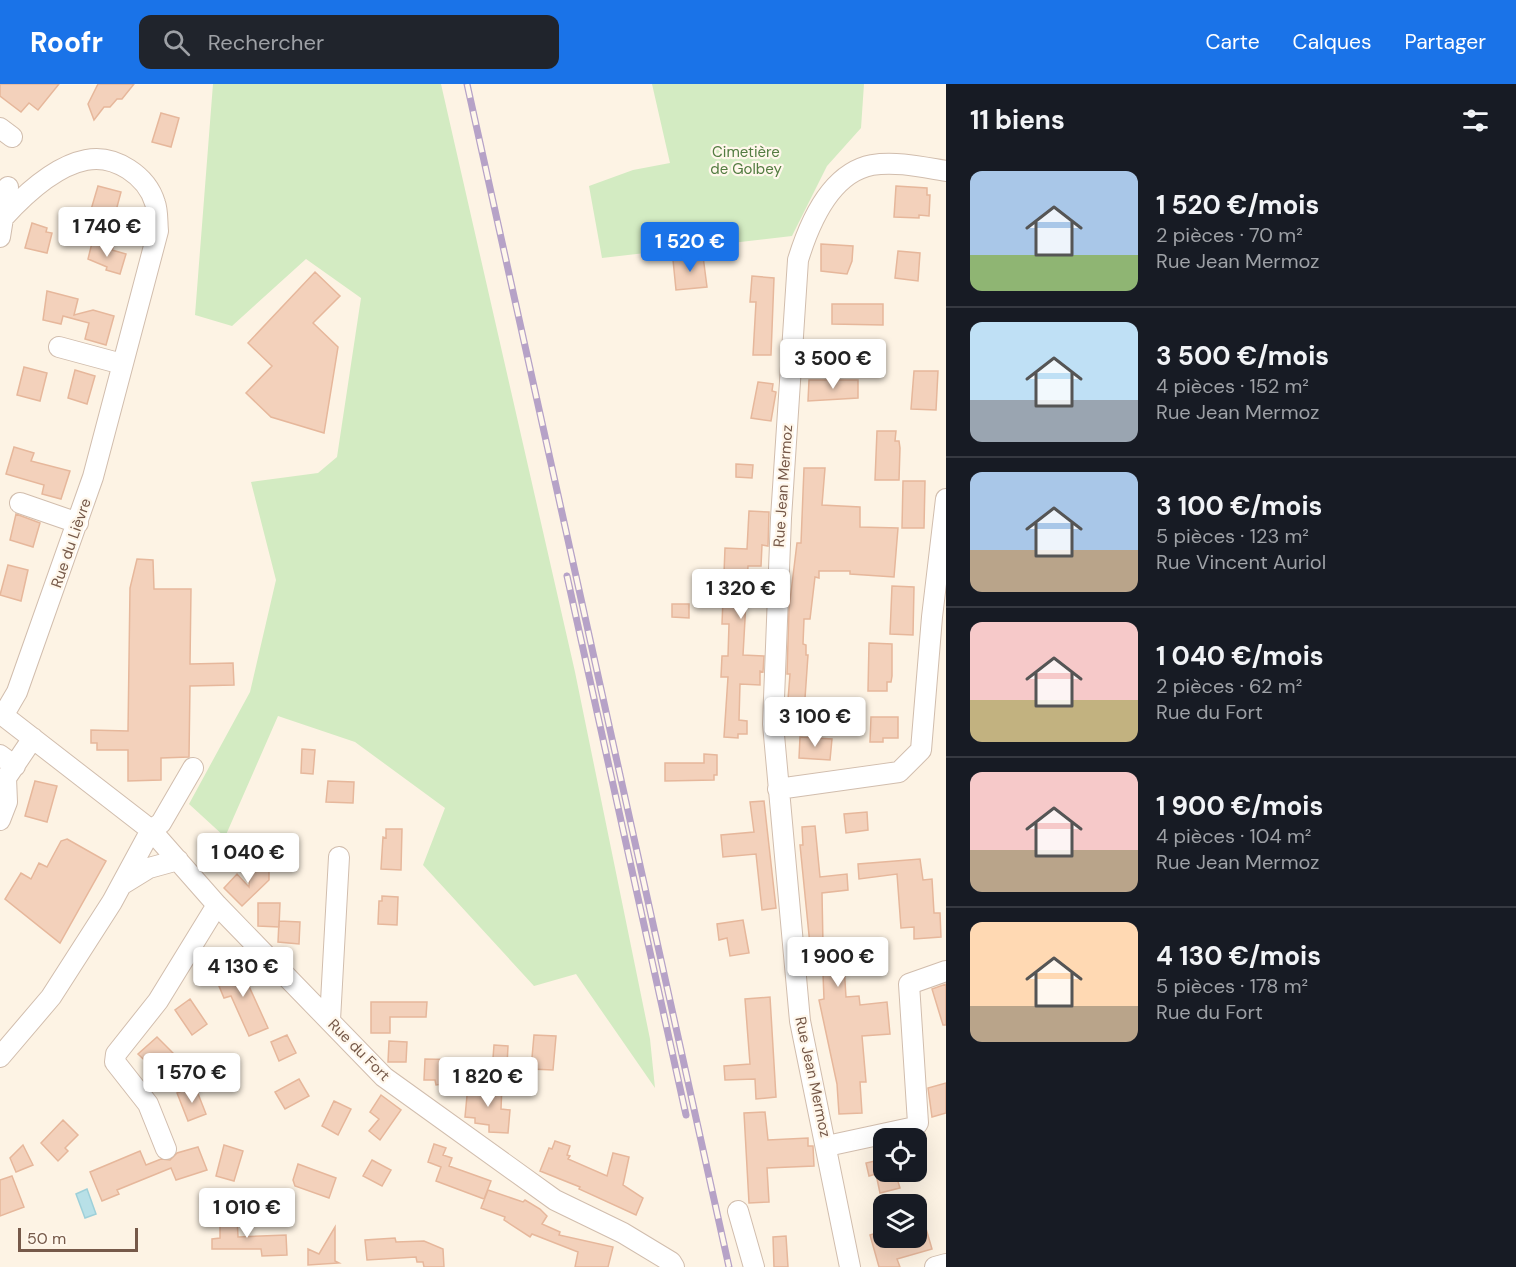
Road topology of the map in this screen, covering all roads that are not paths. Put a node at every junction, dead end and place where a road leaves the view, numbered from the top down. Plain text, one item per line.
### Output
1 (946, 171) edge
2 (8, 187) dead end
3 (2, 227) edge
4 (59, 347) dead end
5 (122, 364) junction
6 (946, 499) edge
7 (20, 503) dead end
8 (78, 523) junction
9 (2, 714) edge
10 (33, 738) junction
11 (7, 760) edge
12 (193, 768) dead end
13 (778, 789) junction
14 (0, 820) edge
15 (151, 830) junction
16 (339, 857) dead end
17 (178, 860) junction
18 (121, 886) junction
19 (217, 905) junction
20 (946, 971) edge
21 (330, 1020) junction
22 (0, 1057) edge
23 (827, 1146) junction
24 (166, 1149) dead end
25 (738, 1211) dead end
26 (946, 1264) edge
27 (674, 1267) edge
28 (754, 1267) edge
29 (850, 1267) edge
30 (935, 1267) edge

1 - 13 street, Rue Jean Mermoz
2 - 3 street
3 - 5 street, Rue du Lièvre
4 - 5 street
5 - 8 street, Rue du Lièvre
6 - 13 street
7 - 8 street
8 - 9 street, Rue du Lièvre
9 - 10 street, Rue du Fort
10 - 11 street
10 - 15 street, Rue du Fort
11 - 14 street
12 - 15 street
13 - 23 street, Rue Jean Mermoz
15 - 17 street, Rue du Fort
15 - 18 street
16 - 21 street
17 - 18 street
17 - 19 street, Rue du Fort
18 - 22 street
19 - 21 street, Rue du Fort
19 - 24 street
20 - 23 street
21 - 27 street, Rue du Fort
23 - 29 street, Rue Jean Mermoz
25 - 28 street
26 - 30 street

